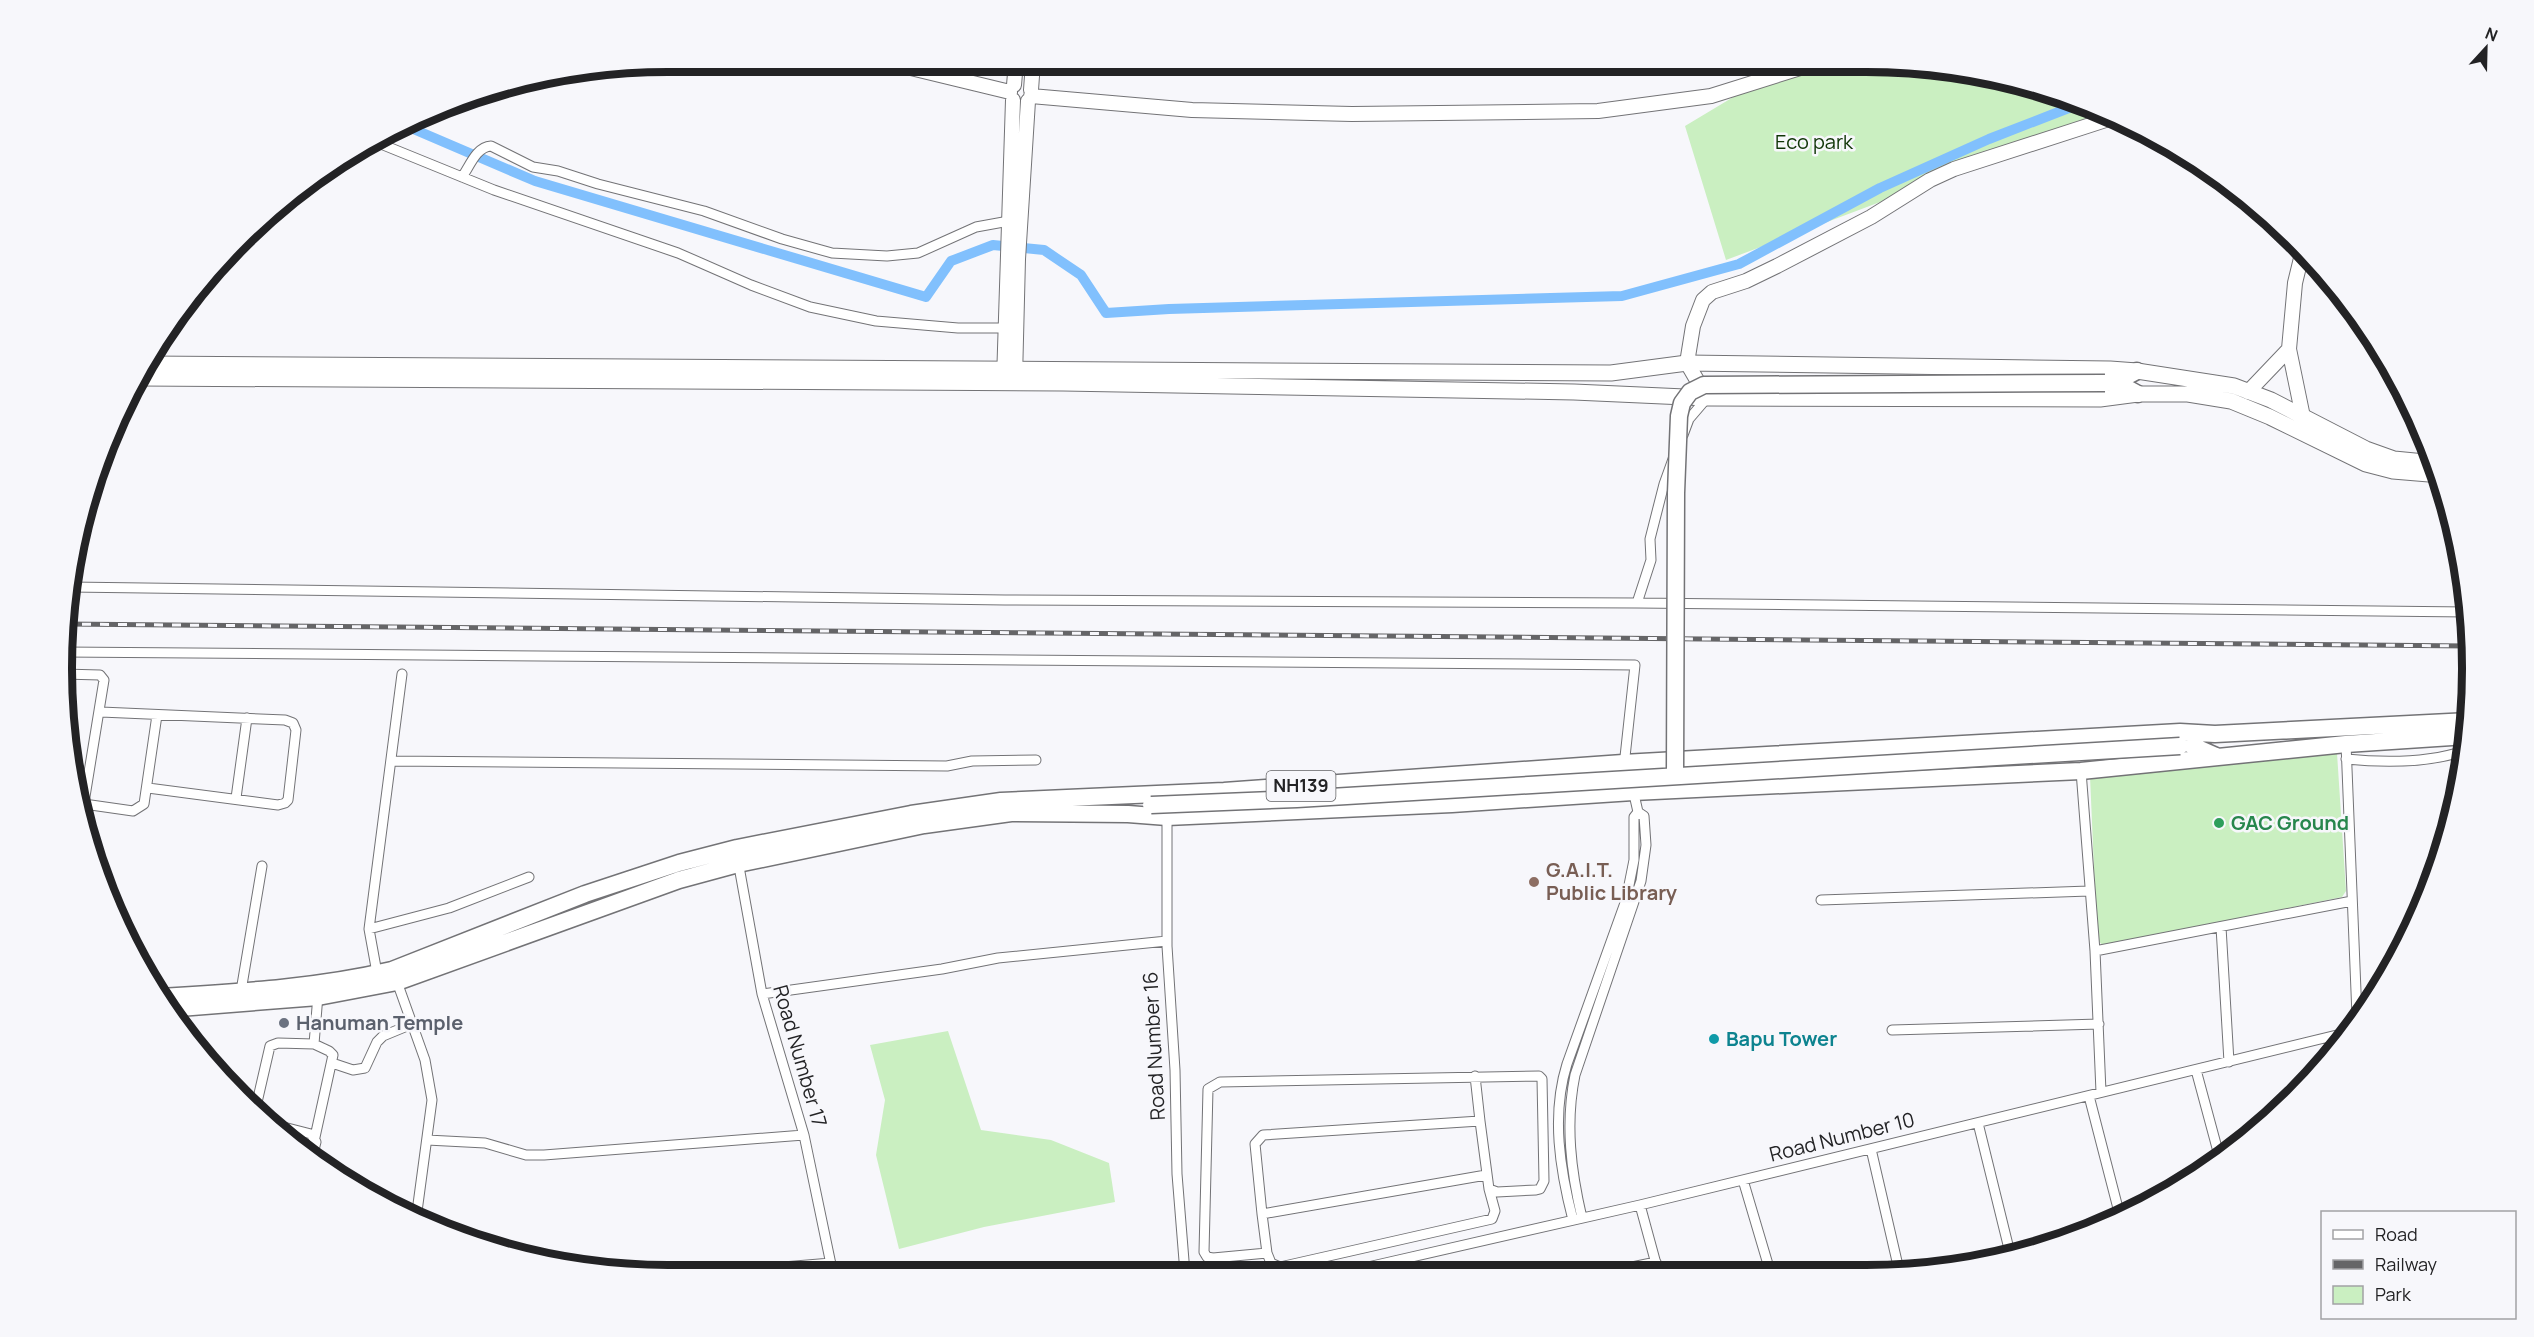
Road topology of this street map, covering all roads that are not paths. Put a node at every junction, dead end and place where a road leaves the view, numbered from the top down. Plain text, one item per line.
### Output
1 (927, 72) edge
2 (1015, 72) edge
3 (1032, 72) edge
4 (1787, 72) edge
5 (1013, 93) junction
6 (1030, 96) junction
7 (2102, 121) edge
8 (383, 145) edge
9 (462, 177) junction
10 (1013, 226) junction
11 (1013, 259) junction
12 (2300, 260) edge
13 (1005, 328) junction
14 (2289, 349) junction
15 (1687, 363) junction
16 (156, 364) edge
17 (2137, 371) junction
18 (1010, 376) junction
19 (148, 378) edge
20 (2110, 382) junction
21 (2248, 392) junction
22 (2138, 394) junction
23 (1707, 398) junction
24 (2303, 417) junction
25 (2425, 462) edge
26 (2429, 474) edge
27 (78, 587) edge
28 (1637, 603) junction
29 (2459, 612) edge
30 (72, 652) edge
31 (72, 674) edge
32 (402, 674) dead end
33 (101, 712) junction
34 (157, 716) junction
35 (248, 718) junction
36 (2460, 721) edge
37 (2215, 734) junction
38 (2458, 737) edge
39 (2186, 745) junction
40 (2346, 751) junction
41 (2456, 753) edge
42 (2217, 756) junction
43 (1721, 758) junction
44 (1036, 760) dead end
45 (391, 761) junction
46 (1623, 763) junction
47 (2081, 771) junction
48 (1674, 776) junction
49 (148, 788) junction
50 (1722, 788) junction
51 (1634, 792) junction
52 (86, 796) edge
53 (236, 798) junction
54 (88, 805) edge
55 (1137, 805) junction
56 (1167, 817) junction
57 (737, 856) junction
58 (262, 866) dead end
59 (529, 877) dead end
60 (2089, 891) junction
61 (1821, 900) dead end
62 (2352, 902) junction
63 (1629, 906) junction
64 (2221, 927) junction
65 (369, 929) junction
66 (1167, 941) junction
67 (2095, 951) junction
68 (389, 975) junction
69 (241, 991) junction
70 (318, 991) junction
71 (762, 994) junction
72 (171, 996) edge
73 (2357, 1006) edge
74 (178, 1008) edge
75 (412, 1024) junction
76 (2099, 1024) junction
77 (1893, 1030) dead end
78 (2336, 1036) edge
79 (2329, 1037) junction
80 (2330, 1042) edge
81 (314, 1044) junction
82 (2229, 1062) junction
83 (332, 1063) junction
84 (2196, 1070) junction
85 (1476, 1076) junction
86 (2101, 1092) junction
87 (2089, 1096) junction
88 (258, 1100) edge
89 (1480, 1121) junction
90 (1978, 1123) junction
91 (288, 1128) edge
92 (804, 1135) junction
93 (315, 1137) junction
94 (427, 1140) junction
95 (314, 1148) edge
96 (1872, 1149) junction
97 (2218, 1150) edge
98 (1486, 1175) junction
99 (1572, 1175) junction
100 (1562, 1177) junction
101 (1743, 1180) junction
102 (1544, 1181) junction
103 (1489, 1189) junction
104 (1640, 1205) junction
105 (2118, 1208) edge
106 (417, 1209) edge
107 (1262, 1214) junction
108 (1577, 1219) junction
109 (2009, 1248) edge
110 (1267, 1253) junction
111 (831, 1263) joint
112 (1898, 1264) edge
113 (807, 1265) edge
114 (1184, 1265) edge
115 (1275, 1265) edge
116 (1293, 1265) edge
117 (1377, 1265) edge
118 (1656, 1265) edge
119 (1768, 1265) edge

1 - 5 street
2 - 5 street
3 - 6 street
4 - 6 street
5 - 6 street
5 - 6 street
5 - 10 street
6 - 10 street
7 - 15 street
8 - 9 street
9 - 10 street
9 - 13 street
10 - 11 street
11 - 13 street
11 - 18 street
12 - 14 street
13 - 18 street
14 - 21 street
14 - 24 street
15 - 17 main road
15 - 18 main road
15 - 23 street
16 - 18 main road
17 - 20 highway
17 - 21 main road
18 - 19 main road
18 - 23 main road
20 - 22 highway
20 - 48 highway, bridge
21 - 24 main road
22 - 23 main road
22 - 26 main road
23 - 28 street
24 - 25 main road
27 - 28 street
28 - 29 street
30 - 46 street
31 - 33 street
32 - 45 street
33 - 34 street
33 - 52 street
34 - 35 street
34 - 49 street
35 - 53 street
35 - 53 street
36 - 37 highway, NH139
37 - 39 highway
37 - 43 highway, NH139
38 - 40 highway, NH139
39 - 42 highway
39 - 48 highway, bridge
40 - 41 street
40 - 42 highway, NH139
40 - 62 street
42 - 47 highway, NH139
43 - 46 highway, NH139
43 - 50 highway
44 - 45 street
45 - 65 street
46 - 51 street
46 - 55 highway, NH139
47 - 50 highway, NH139
47 - 60 street
48 - 55 highway, bridge
49 - 53 street
49 - 54 street
50 - 51 highway, NH139
51 - 56 highway, NH139
51 - 63 street
55 - 56 highway, NH139
55 - 57 highway, NH139
56 - 66 street, Road Number 16
57 - 68 highway, NH139
57 - 71 street, Road Number 17
58 - 69 street
59 - 65 street
60 - 61 street
60 - 67 street
62 - 64 street
62 - 73 street
63 - 99 street
63 - 100 street
64 - 67 street
64 - 82 street
65 - 68 street
66 - 71 street
66 - 114 street, Road Number 16
67 - 76 street
68 - 70 highway, NH139
68 - 75 street
69 - 70 highway, NH139
69 - 72 highway, NH139
70 - 74 highway, NH139
70 - 81 street
71 - 92 street, Road Number 17
75 - 83 street
75 - 94 street
76 - 77 street
76 - 86 street
78 - 79 street, Road Number 10
79 - 80 street
79 - 82 street, Road Number 10
81 - 83 street
81 - 88 street
82 - 84 street, Road Number 10
83 - 93 street
84 - 86 street, Road Number 10
84 - 97 street
85 - 89 street
85 - 102 street
85 - 110 street
86 - 87 street, Road Number 10
87 - 90 street, Road Number 10
87 - 105 street
89 - 98 street
89 - 107 street
90 - 96 street, Road Number 10
90 - 109 street
91 - 93 street
92 - 94 street
92 - 111 street, Road Number 17
93 - 95 street
94 - 106 street
96 - 101 street, Road Number 10
96 - 112 street
98 - 103 street
98 - 107 street
99 - 100 street
99 - 108 street
100 - 102 street
100 - 108 street
101 - 104 street, Road Number 10
101 - 119 street
102 - 103 street
103 - 116 street
104 - 108 street, Road Number 10
104 - 118 street
107 - 110 street
108 - 117 street, Road Number 10
110 - 115 street
111 - 113 street

